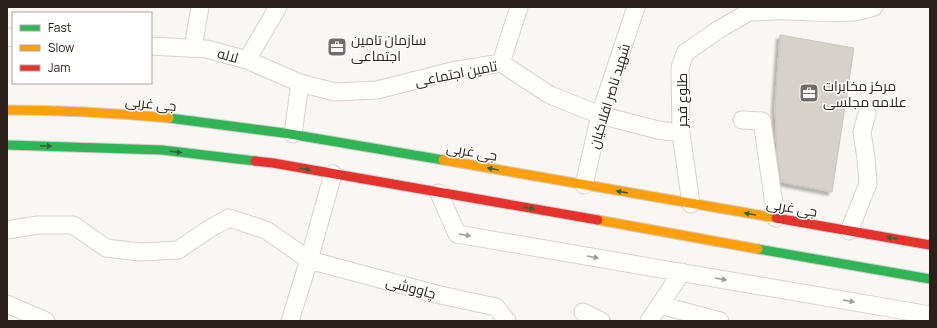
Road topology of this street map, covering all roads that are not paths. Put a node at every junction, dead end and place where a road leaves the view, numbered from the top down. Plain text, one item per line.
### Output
1 (200, 7) edge
2 (278, 7) edge
3 (519, 7) edge
4 (636, 7) edge
5 (874, 7) edge
6 (750, 10) edge
7 (152, 46) edge
8 (193, 48) junction
9 (247, 60) junction
10 (501, 63) junction
11 (300, 83) junction
12 (7, 110) edge
13 (867, 114) dead end
14 (600, 115) junction
15 (742, 120) dead end
16 (681, 133) junction
17 (293, 134) junction
18 (7, 145) edge
19 (333, 174) junction
20 (584, 185) junction
21 (439, 193) junction
22 (691, 204) junction
23 (776, 218) junction
24 (7, 230) edge
25 (849, 231) junction
26 (930, 245) edge
27 (309, 260) junction
28 (682, 272) junction
29 (930, 279) edge
30 (7, 304) edge
31 (660, 305) junction
32 (583, 312) dead end
33 (930, 315) edge
34 (46, 321) edge
35 (290, 321) edge
36 (507, 321) edge
37 (601, 321) edge
38 (649, 321) edge
39 (720, 321) edge

1 - 8 street
2 - 9 street
3 - 10 street
4 - 14 street, شهید ناصر افلاکیان
5 - 6 street
6 - 16 street, طلوع فجر
7 - 8 street, لاله
8 - 9 street, لاله
9 - 11 street, لاله
10 - 11 street, تامین اجتماعی
10 - 14 street, تامین اجتماعی
11 - 17 street
12 - 17 main road, جی غربی
13 - 25 street
14 - 16 street, تامین اجتماعی
14 - 20 street, شهید ناصر افلاکیان
15 - 23 street
16 - 22 street, طلوع فجر
20 -> 17 main road, جی غربی
18 -> 19 main road
19 - 21 main road
19 - 27 street
22 -> 20 main road, جی غربی
21 -> 28 street
21 -> 29 main road
23 -> 22 main road, جی غربی
23 - 25 main road, جی غربی
24 - 27 street, چاووشی
26 -> 25 main road, جی غربی
27 - 35 street
27 - 36 street, چاووشی
28 - 31 street
28 -> 33 street
30 - 34 street
31 - 38 street
31 - 39 street
32 - 37 street

